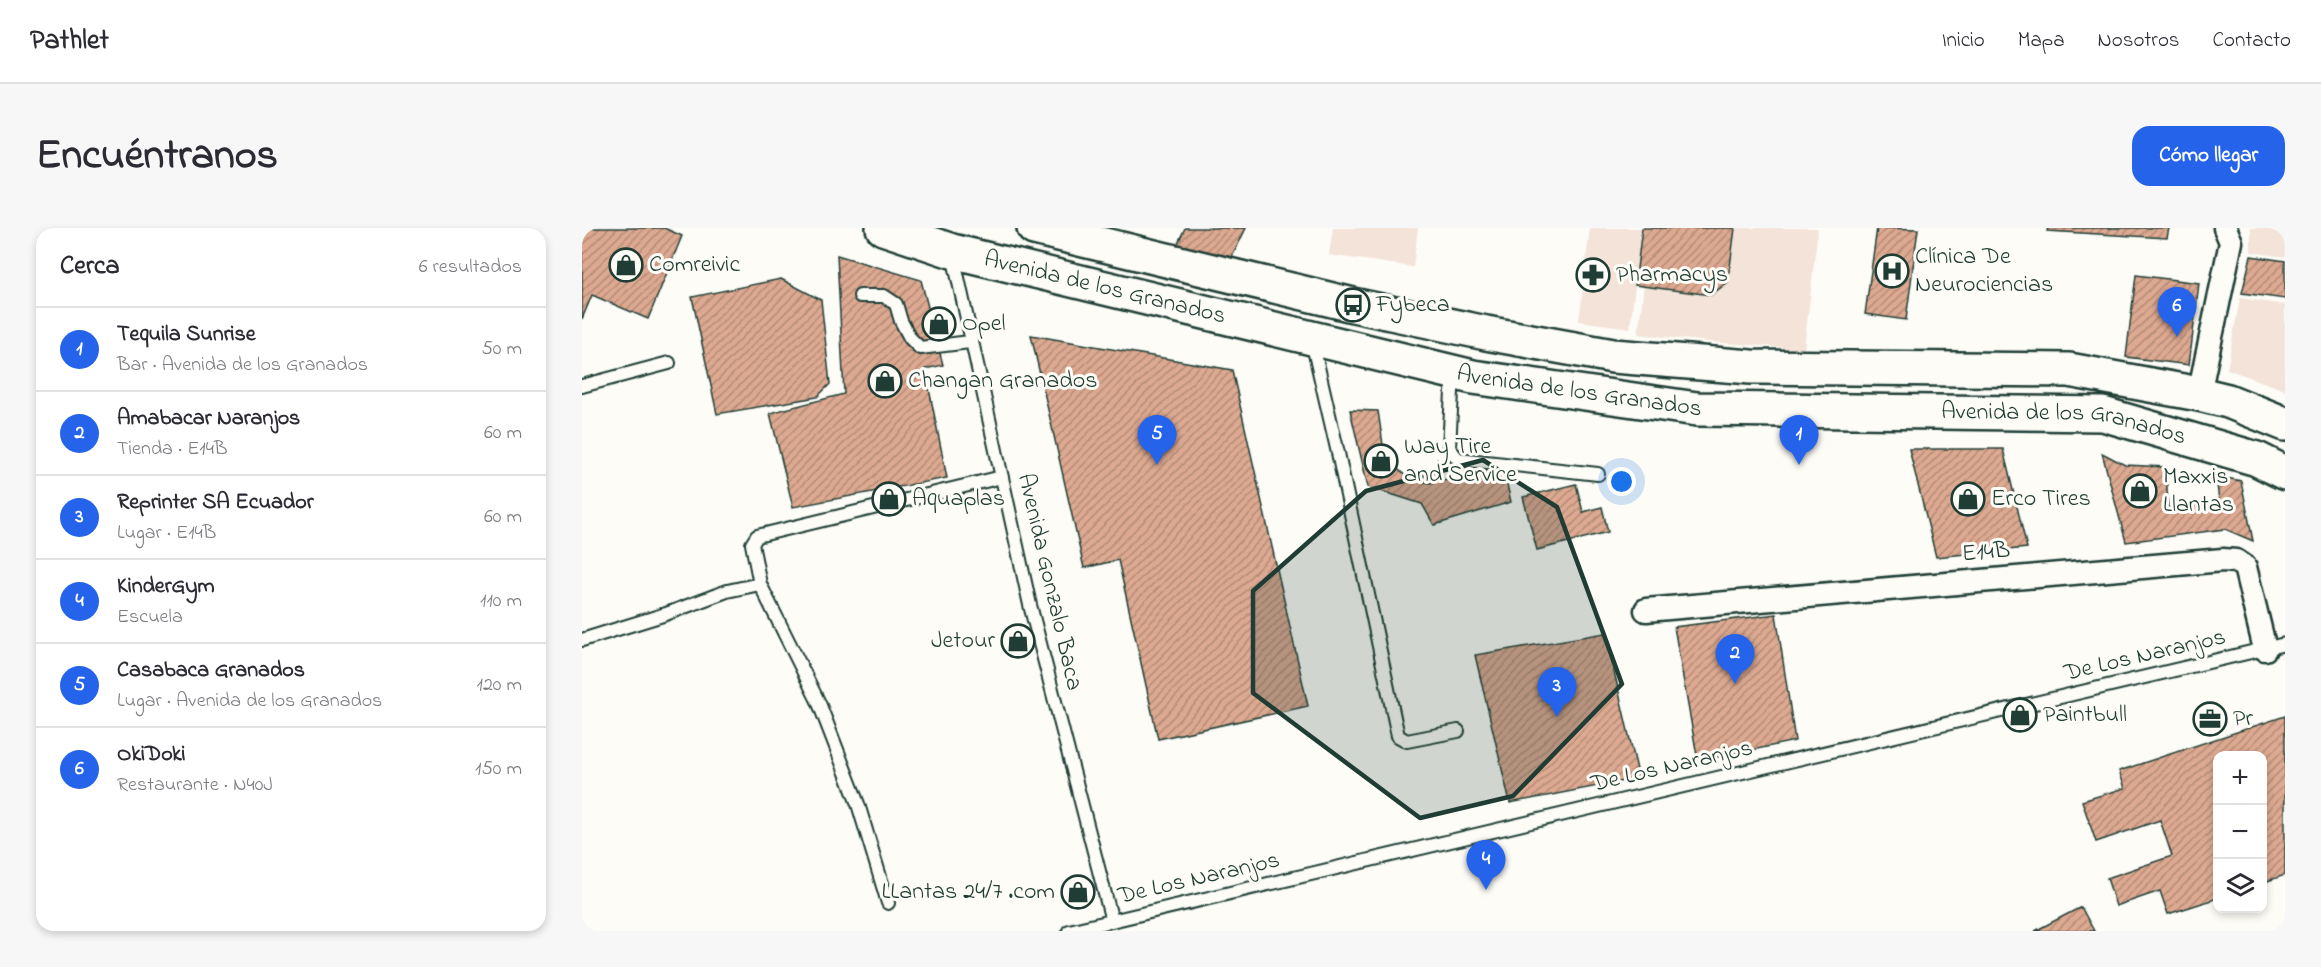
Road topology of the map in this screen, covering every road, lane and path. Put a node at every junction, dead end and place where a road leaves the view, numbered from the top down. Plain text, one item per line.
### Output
1 (883, 228) edge
2 (2225, 228) edge
3 (1055, 231) edge
4 (952, 251) junction
5 (860, 296) dead end
6 (1311, 338) junction
7 (970, 342) junction
8 (669, 363) dead end
9 (1453, 372) junction
10 (582, 386) edge
11 (2214, 398) junction
12 (2285, 402) edge
13 (2285, 424) edge
14 (2285, 473) edge
15 (1598, 474) dead end
16 (1002, 477) junction
17 (760, 584) junction
18 (1646, 610) dead end
19 (582, 640) edge
20 (2275, 647) edge
21 (1458, 731) dead end
22 (888, 903) dead end
23 (1112, 921) junction
24 (1069, 931) edge

1 - 4 main road, Avenida de los Granados
2 - 11 street
3 - 11 main road, Avenida de los Granados
4 - 6 main road, Avenida de los Granados
4 - 7 lane, Avenida Gonzalo Baca
5 - 7 lane
6 - 9 main road, Avenida de los Granados
6 - 21 lane
7 - 16 lane, Avenida Gonzalo Baca
8 - 10 lane
9 - 14 main road, Avenida de los Granados
9 - 15 lane
11 - 12 main road
11 - 13 main road, Avenida de los Granados
16 - 17 lane
16 - 23 lane, Avenida Gonzalo Baca
17 - 19 lane
17 - 22 lane
18 - 20 street, E14B
20 - 23 lane, De Los Naranjos
23 - 24 lane, De Los Naranjos

